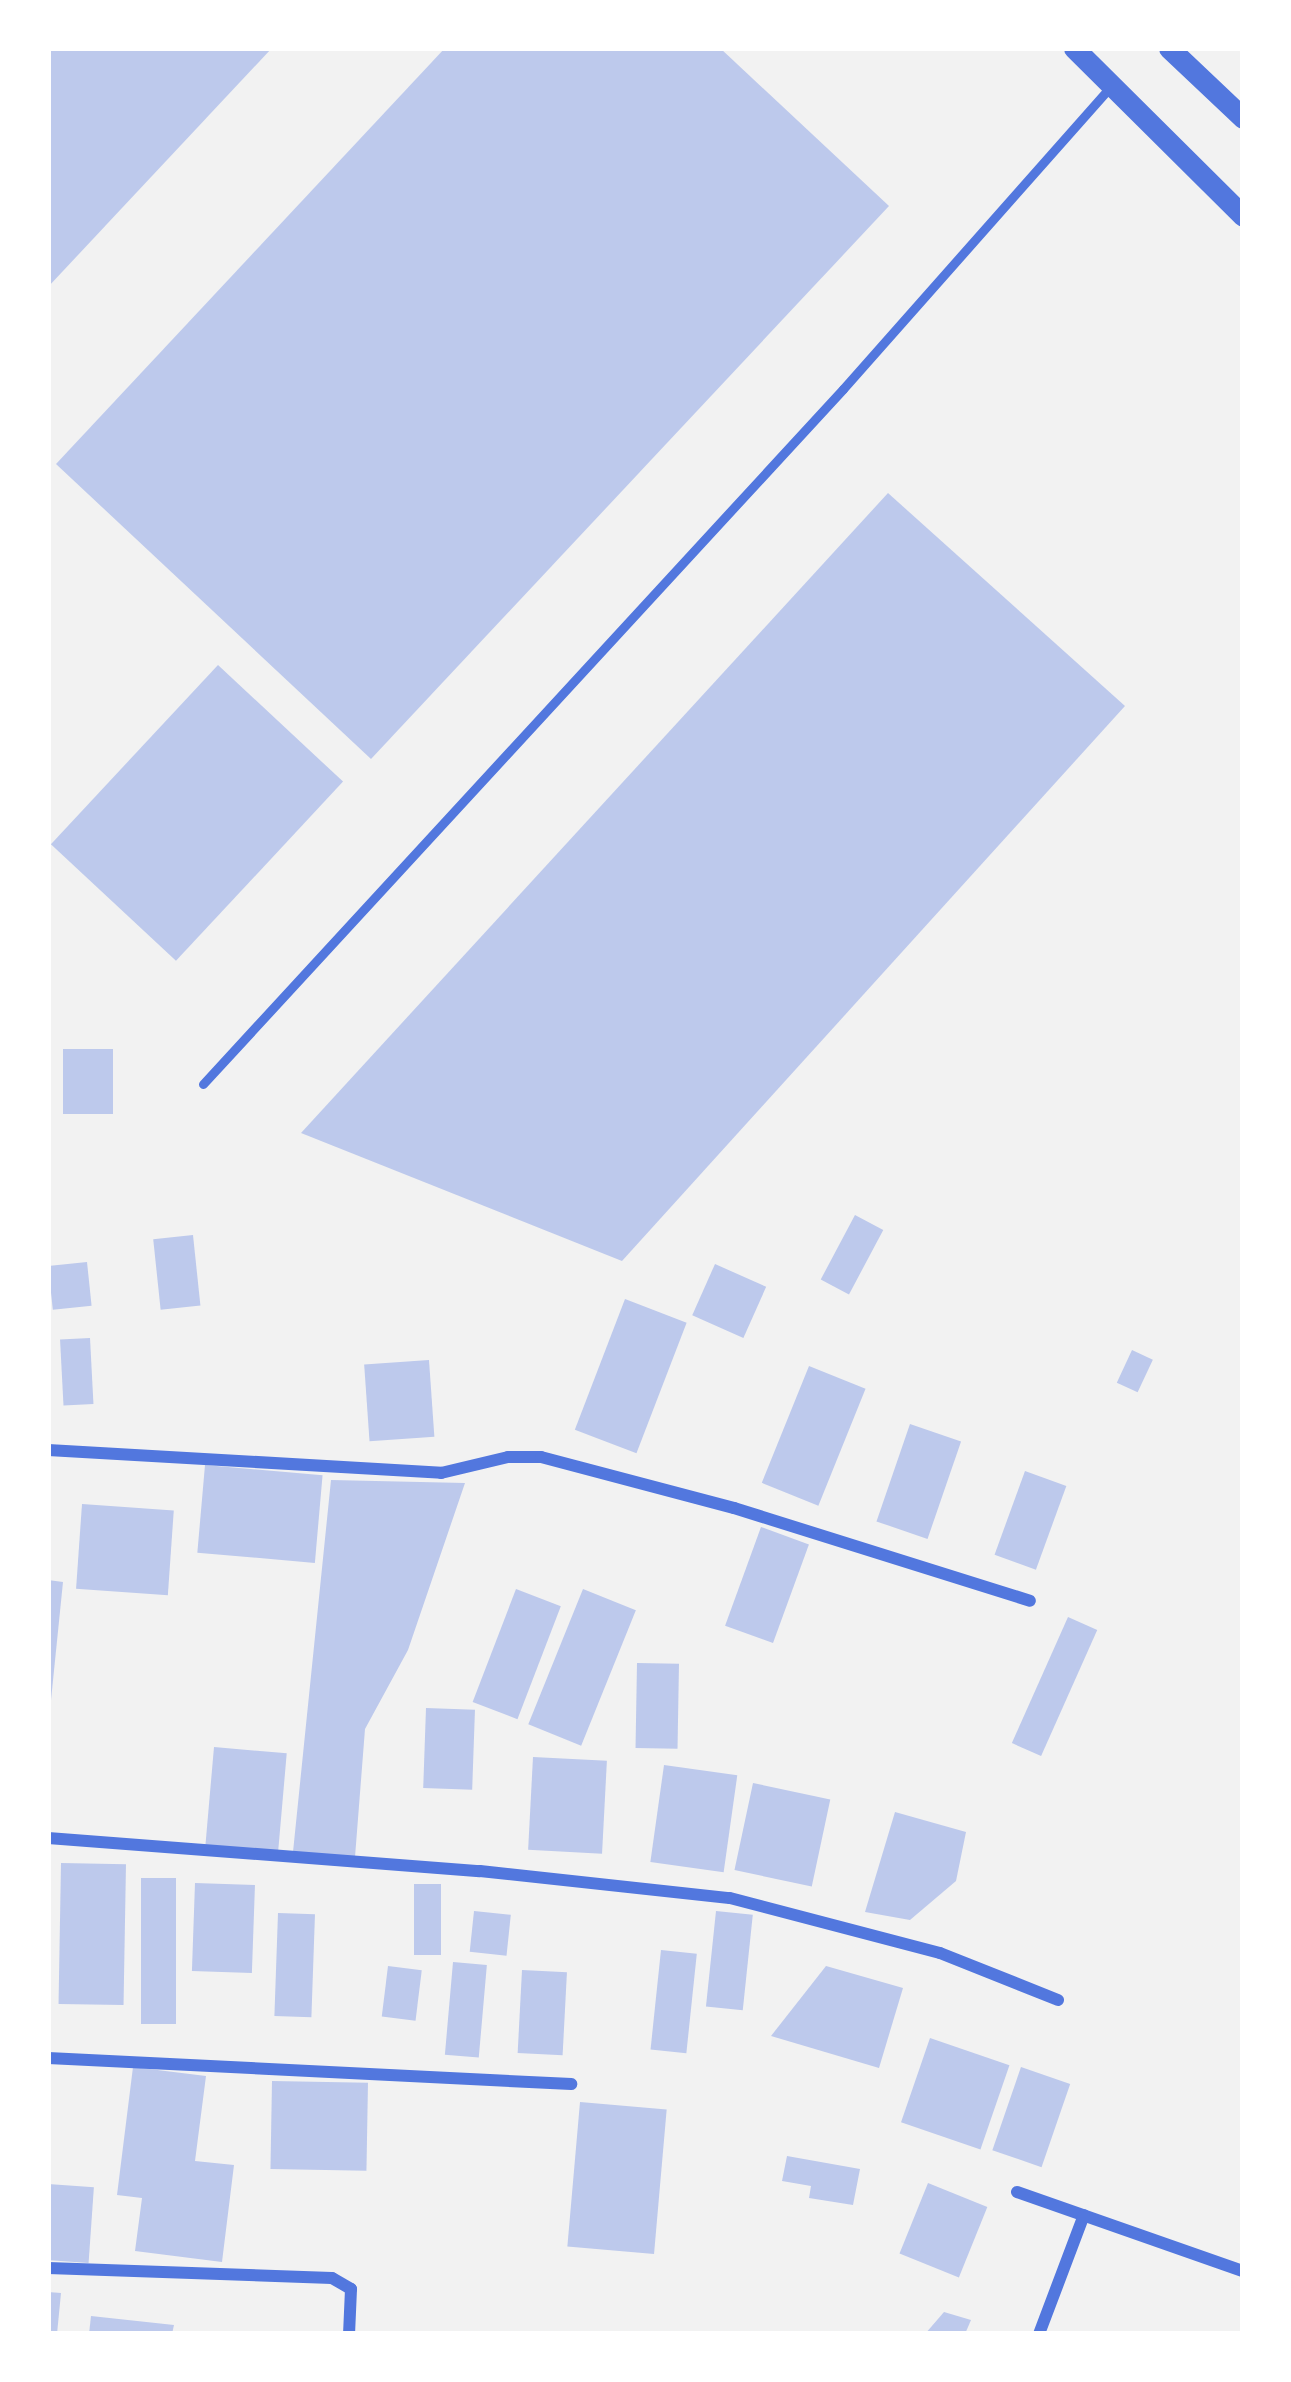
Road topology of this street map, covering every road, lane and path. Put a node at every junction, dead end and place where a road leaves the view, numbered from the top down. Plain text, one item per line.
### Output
1 (1074, 48) edge
2 (1169, 48) edge
3 (1112, 85) junction
4 (1243, 118) edge
5 (1243, 216) edge
6 (203, 1084) dead end
7 (48, 1450) edge
8 (1030, 1601) dead end
9 (48, 1838) edge
10 (1058, 2000) dead end
11 (48, 2058) edge
12 (571, 2084) dead end
13 (1017, 2192) dead end
14 (1084, 2215) junction
15 (48, 2268) edge
16 (1243, 2271) edge
17 (349, 2334) edge
18 (1039, 2334) edge

1 - 3 street
2 - 4 street
3 - 5 street
3 - 6 lane
7 - 8 street
9 - 10 street
11 - 12 street
13 - 14 street
14 - 16 street
14 - 18 street
15 - 17 street

